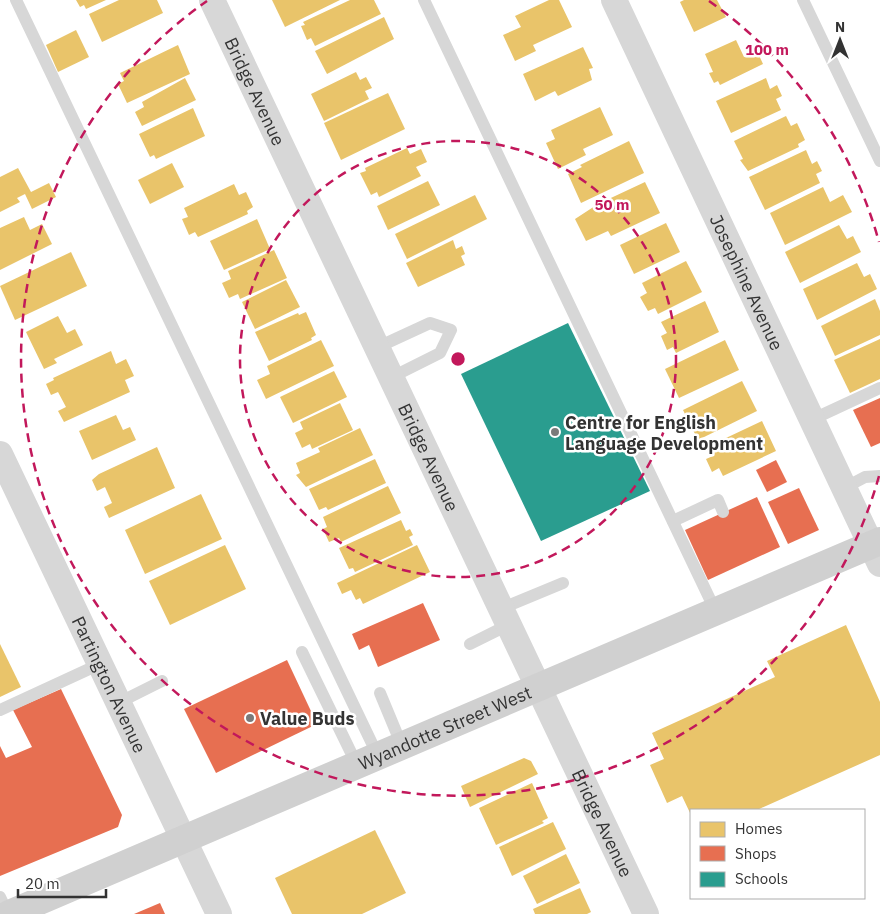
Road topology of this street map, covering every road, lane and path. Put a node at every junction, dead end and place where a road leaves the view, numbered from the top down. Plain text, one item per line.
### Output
1 (16, 0) edge
2 (212, 0) edge
3 (424, 0) edge
4 (614, 0) edge
5 (803, 0) edge
6 (880, 160) edge
7 (378, 346) junction
8 (392, 377) junction
9 (880, 388) edge
10 (811, 420) junction
11 (0, 454) edge
12 (880, 476) edge
13 (844, 488) junction
14 (723, 512) dead end
15 (673, 521) junction
16 (877, 550) edge
17 (563, 583) dead end
18 (716, 612) junction
19 (504, 617) junction
20 (470, 644) dead end
21 (302, 652) dead end
22 (100, 664) junction
23 (162, 681) dead end
24 (538, 688) junction
25 (380, 693) dead end
26 (118, 703) junction
27 (0, 710) edge
28 (402, 746) junction
29 (368, 761) junction
30 (184, 840) junction
31 (0, 897) edge
32 (9, 914) edge
33 (219, 914) edge
34 (646, 914) edge

1 - 29 lane
2 - 7 street, Bridge Avenue
3 - 15 lane
4 - 10 street, Josephine Avenue
5 - 6 lane
7 - 8 street, Bridge Avenue
7 - 8 lane
8 - 19 street, Bridge Avenue
9 - 10 lane
10 - 13 street, Josephine Avenue
11 - 22 street, Partington Avenue
12 - 13 lane
13 - 16 street, Josephine Avenue
14 - 15 lane
15 - 18 lane
16 - 18 main road, Wyandotte Street West
17 - 19 lane
18 - 24 main road, Wyandotte Street West
19 - 20 lane
19 - 24 street, Bridge Avenue
21 - 29 lane
22 - 26 street, Partington Avenue
22 - 27 lane
23 - 26 lane
24 - 28 main road, Wyandotte Street West
24 - 34 street, Bridge Avenue
25 - 28 lane
26 - 30 street, Partington Avenue
28 - 29 main road, Wyandotte Street West
29 - 30 main road, Wyandotte Street West
30 - 32 main road, Wyandotte Street West
30 - 33 street, Partington Avenue
31 - 32 lane

